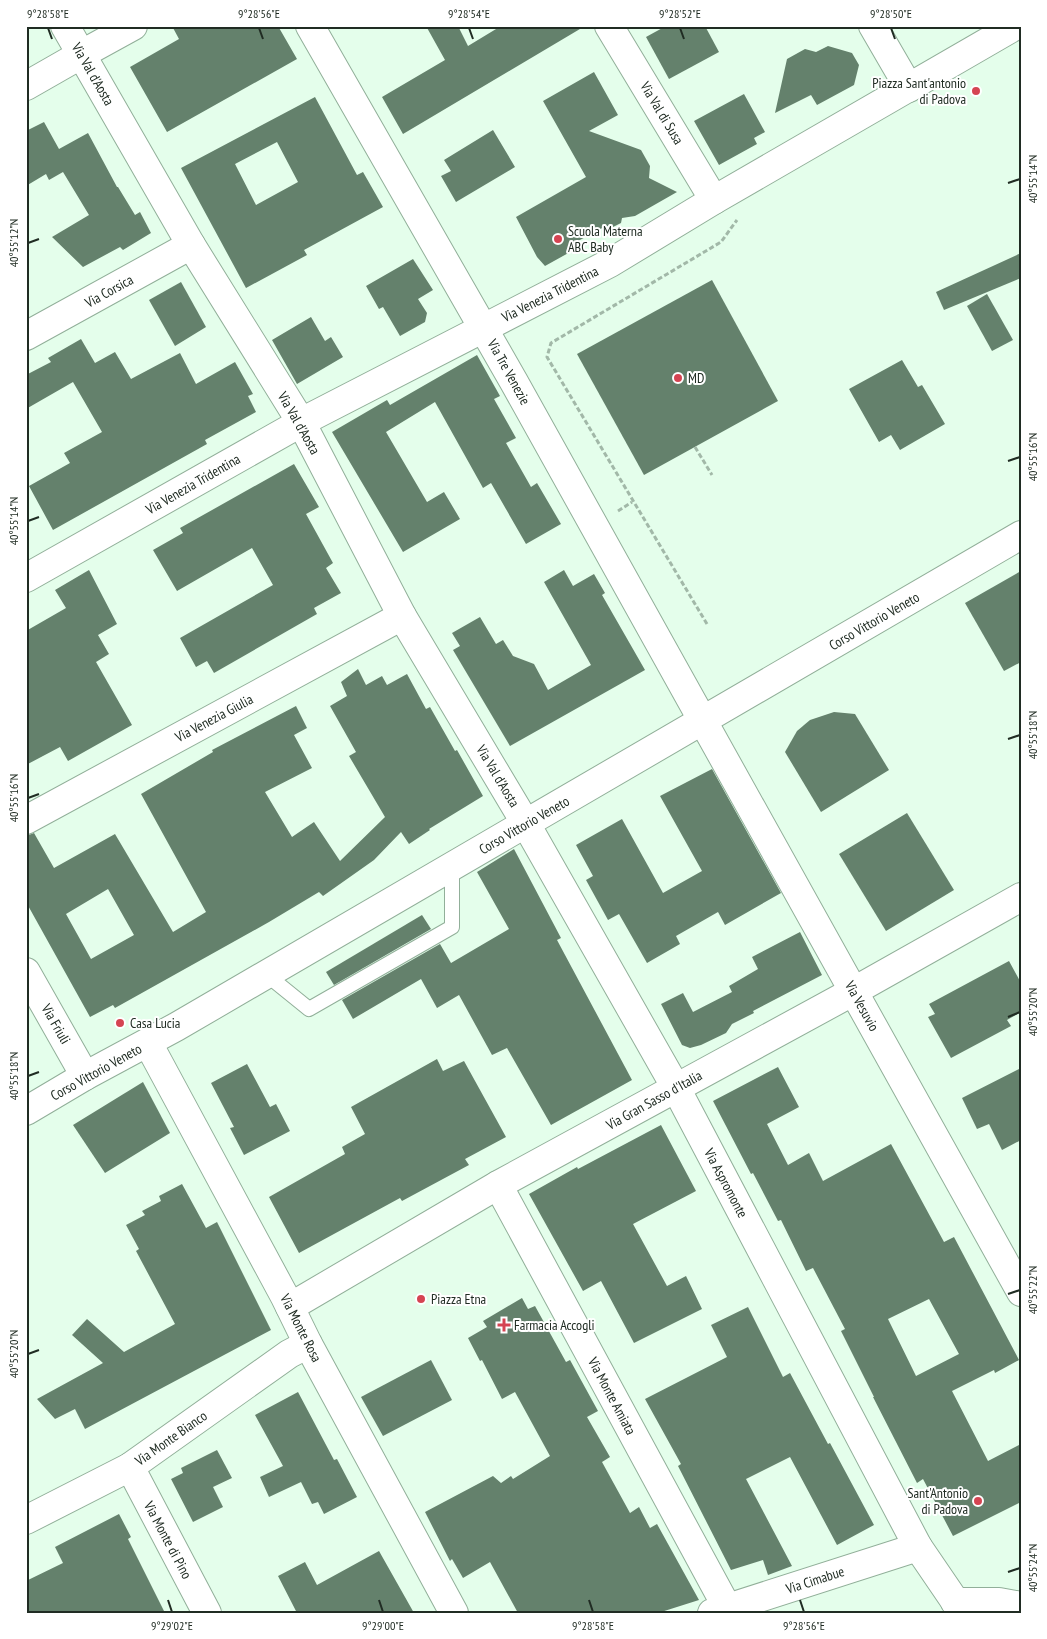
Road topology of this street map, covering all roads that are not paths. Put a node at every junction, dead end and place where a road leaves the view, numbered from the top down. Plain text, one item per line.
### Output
1 (65, 26) edge
2 (133, 26) edge
3 (310, 26) edge
4 (610, 26) edge
5 (873, 26) edge
6 (1015, 26) edge
7 (82, 54) junction
8 (26, 86) edge
9 (908, 88) junction
10 (725, 194) junction
11 (191, 245) junction
12 (484, 328) junction
13 (26, 336) edge
14 (301, 422) junction
15 (1021, 535) edge
16 (26, 578) edge
17 (402, 616) junction
18 (702, 721) junction
19 (26, 820) edge
20 (526, 824) junction
21 (452, 867) junction
22 (1021, 897) edge
23 (26, 972) edge
24 (267, 975) junction
25 (854, 991) junction
26 (148, 1043) junction
27 (85, 1076) junction
28 (676, 1088) junction
29 (26, 1111) edge
30 (498, 1184) junction
31 (1021, 1292) edge
32 (290, 1307) junction
33 (308, 1344) junction
34 (130, 1467) junction
35 (26, 1520) edge
36 (918, 1547) junction
37 (1021, 1606) edge
38 (959, 1607) edge
39 (723, 1611) edge
40 (207, 1613) edge
41 (454, 1613) edge

1 - 7 street, Via Val d'Aosta
2 - 7 street
3 - 12 street, Via Tre Venezie
4 - 10 street, Via Val di Susa
5 - 9 street
6 - 9 street, Via Venezia Tridentina
7 - 8 street
7 - 11 street, Via Val d'Aosta
9 - 10 street, Via Venezia Tridentina
10 - 12 street, Via Venezia Tridentina
11 - 13 street, Via Corsica
11 - 14 street, Via Val d'Aosta
12 - 14 street, Via Venezia Tridentina
12 - 18 street, Via Tre Venezie
14 - 16 street, Via Venezia Tridentina
14 - 17 street, Via Val d'Aosta
15 - 18 street, Corso Vittorio Veneto
17 - 19 street, Via Venezia Giulia
17 - 20 street, Via Val d'Aosta
18 - 20 street, Corso Vittorio Veneto
18 - 25 street, Via Vesuvio
20 - 21 street, Corso Vittorio Veneto
20 - 28 street, Via Aspromonte
21 - 24 street, Corso Vittorio Veneto
21 - 24 lane
22 - 25 street, Via Gran Sasso d'Italia
23 - 27 street, Via Friuli
24 - 26 street, Corso Vittorio Veneto
25 - 28 street, Via Gran Sasso d'Italia
25 - 31 street, Via Vesuvio
26 - 27 street, Corso Vittorio Veneto
26 - 32 street, Via Monte Rosa
27 - 29 street, Corso Vittorio Veneto
28 - 30 street, Via Gran Sasso d'Italia
28 - 36 street, Via Aspromonte
30 - 32 street, Via Gran Sasso d'Italia
30 - 39 street, Via Monte Amiata
32 - 33 street, Via Monte Rosa
33 - 34 street, Via Monte Bianco
33 - 41 street, Via Monte Rosa
34 - 35 street, Via Monte Bianco
34 - 40 street, Via Monte di Pino
36 - 38 street, Via Aspromonte
36 - 39 street, Via Cimabue
37 - 38 street

